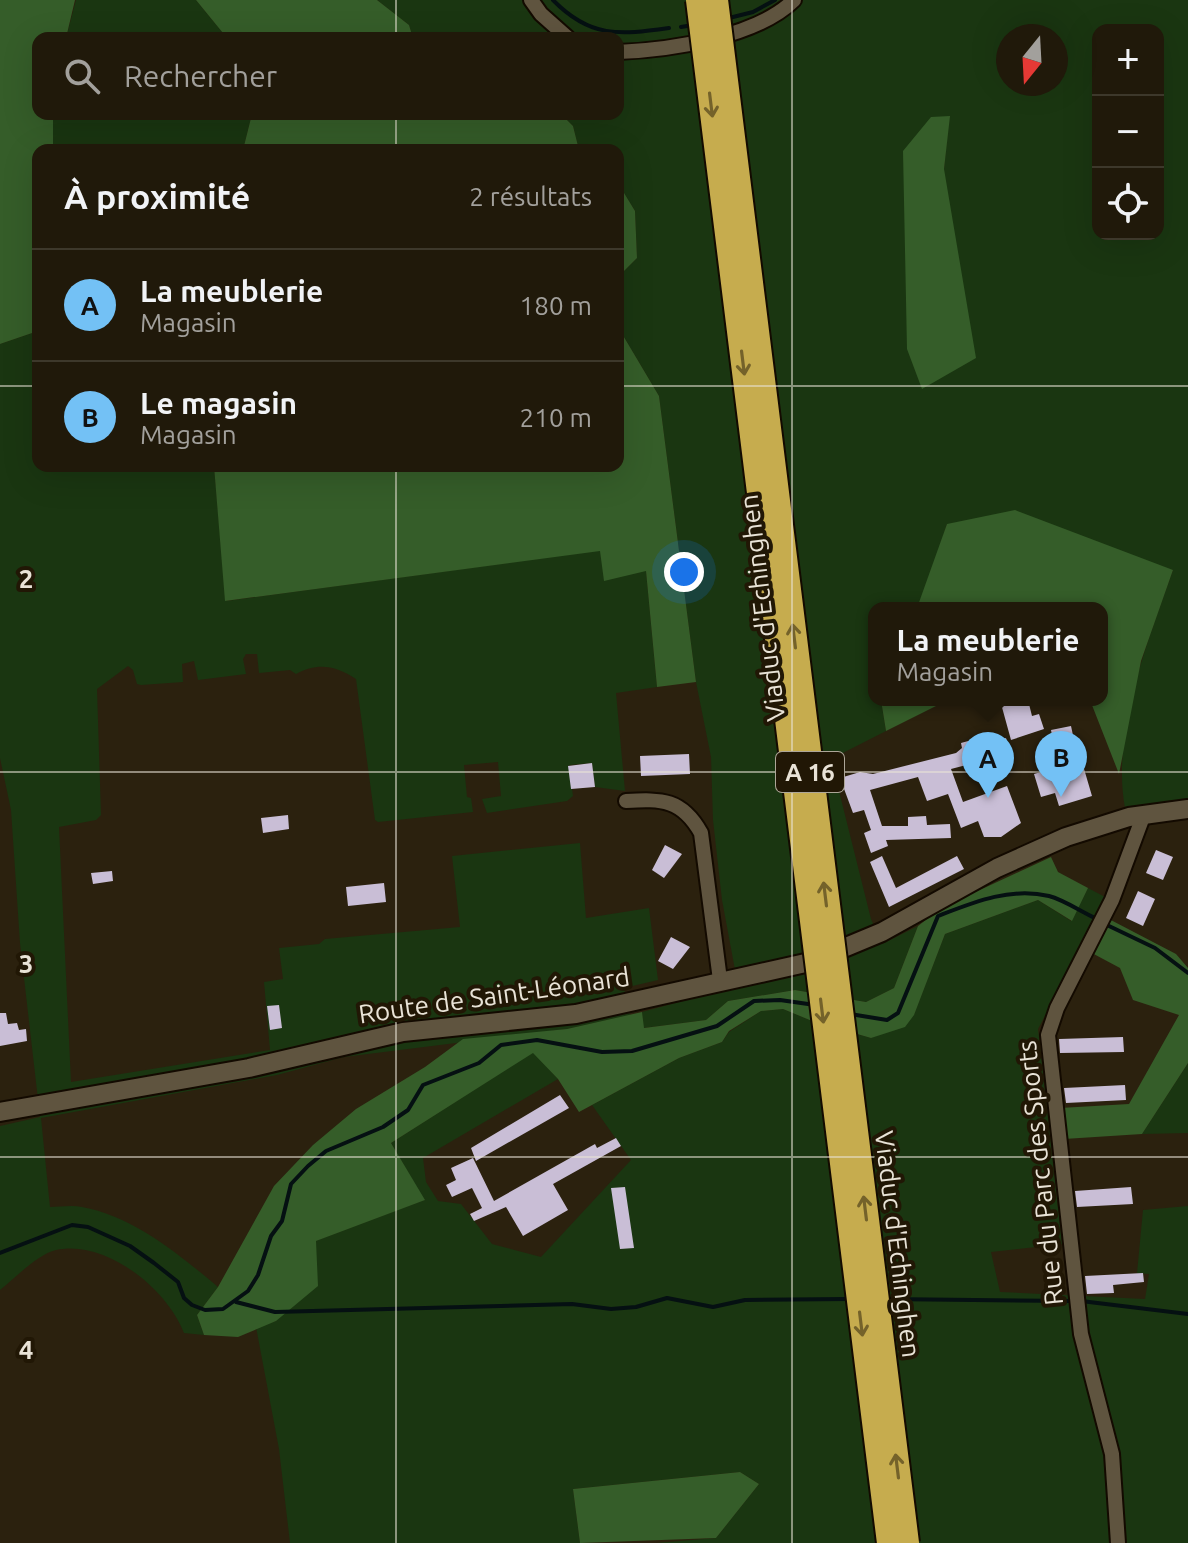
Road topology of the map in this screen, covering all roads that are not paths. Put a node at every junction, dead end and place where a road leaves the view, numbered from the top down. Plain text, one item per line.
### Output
1 (531, 0) edge
2 (698, 0) edge
3 (716, 0) edge
4 (794, 0) edge
5 (561, 32) edge
6 (624, 51) edge
7 (626, 801) dead end
8 (1188, 809) edge
9 (1144, 814) junction
10 (720, 980) junction
11 (0, 1112) edge
12 (889, 1543) edge
13 (907, 1543) edge
14 (1118, 1543) edge

1 - 5 street
2 -> 12 highway, Viaduc d'Echinghen / A 16, bridge
13 -> 3 highway, Viaduc d'Echinghen / A 16, bridge
4 - 6 street
7 - 10 street
8 - 9 street, Route de Saint-Léonard
9 - 10 street, Route de Saint-Léonard
9 - 14 street, Rue du Parc des Sports
10 - 11 street, Route de Saint-Léonard

